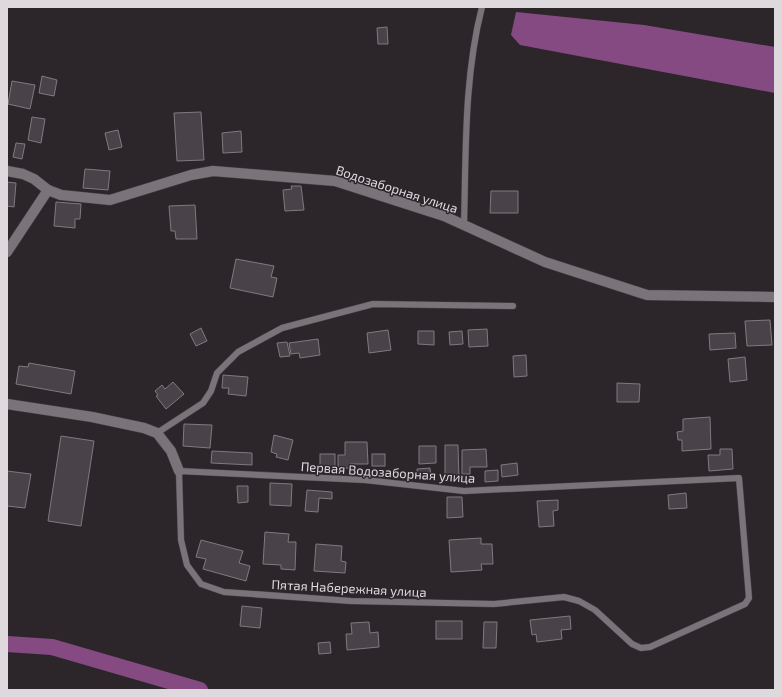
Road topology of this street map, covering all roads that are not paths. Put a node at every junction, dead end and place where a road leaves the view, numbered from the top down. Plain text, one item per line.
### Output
1 (482, 7) edge
2 (7, 171) edge
3 (48, 190) junction
4 (464, 225) junction
5 (7, 252) edge
6 (775, 297) edge
7 (513, 306) dead end
8 (7, 404) edge
9 (157, 433) junction
10 (180, 470) junction
11 (740, 478) joint

1 - 4 lane
2 - 3 street, Водозаборная улица
3 - 4 street, Водозаборная улица
3 - 5 street
4 - 6 street, Водозаборная улица
7 - 9 lane
8 - 9 street
9 - 10 street
10 - 11 lane, Первая Водозаборная улица
10 - 11 lane, Пятая Набережная улица

